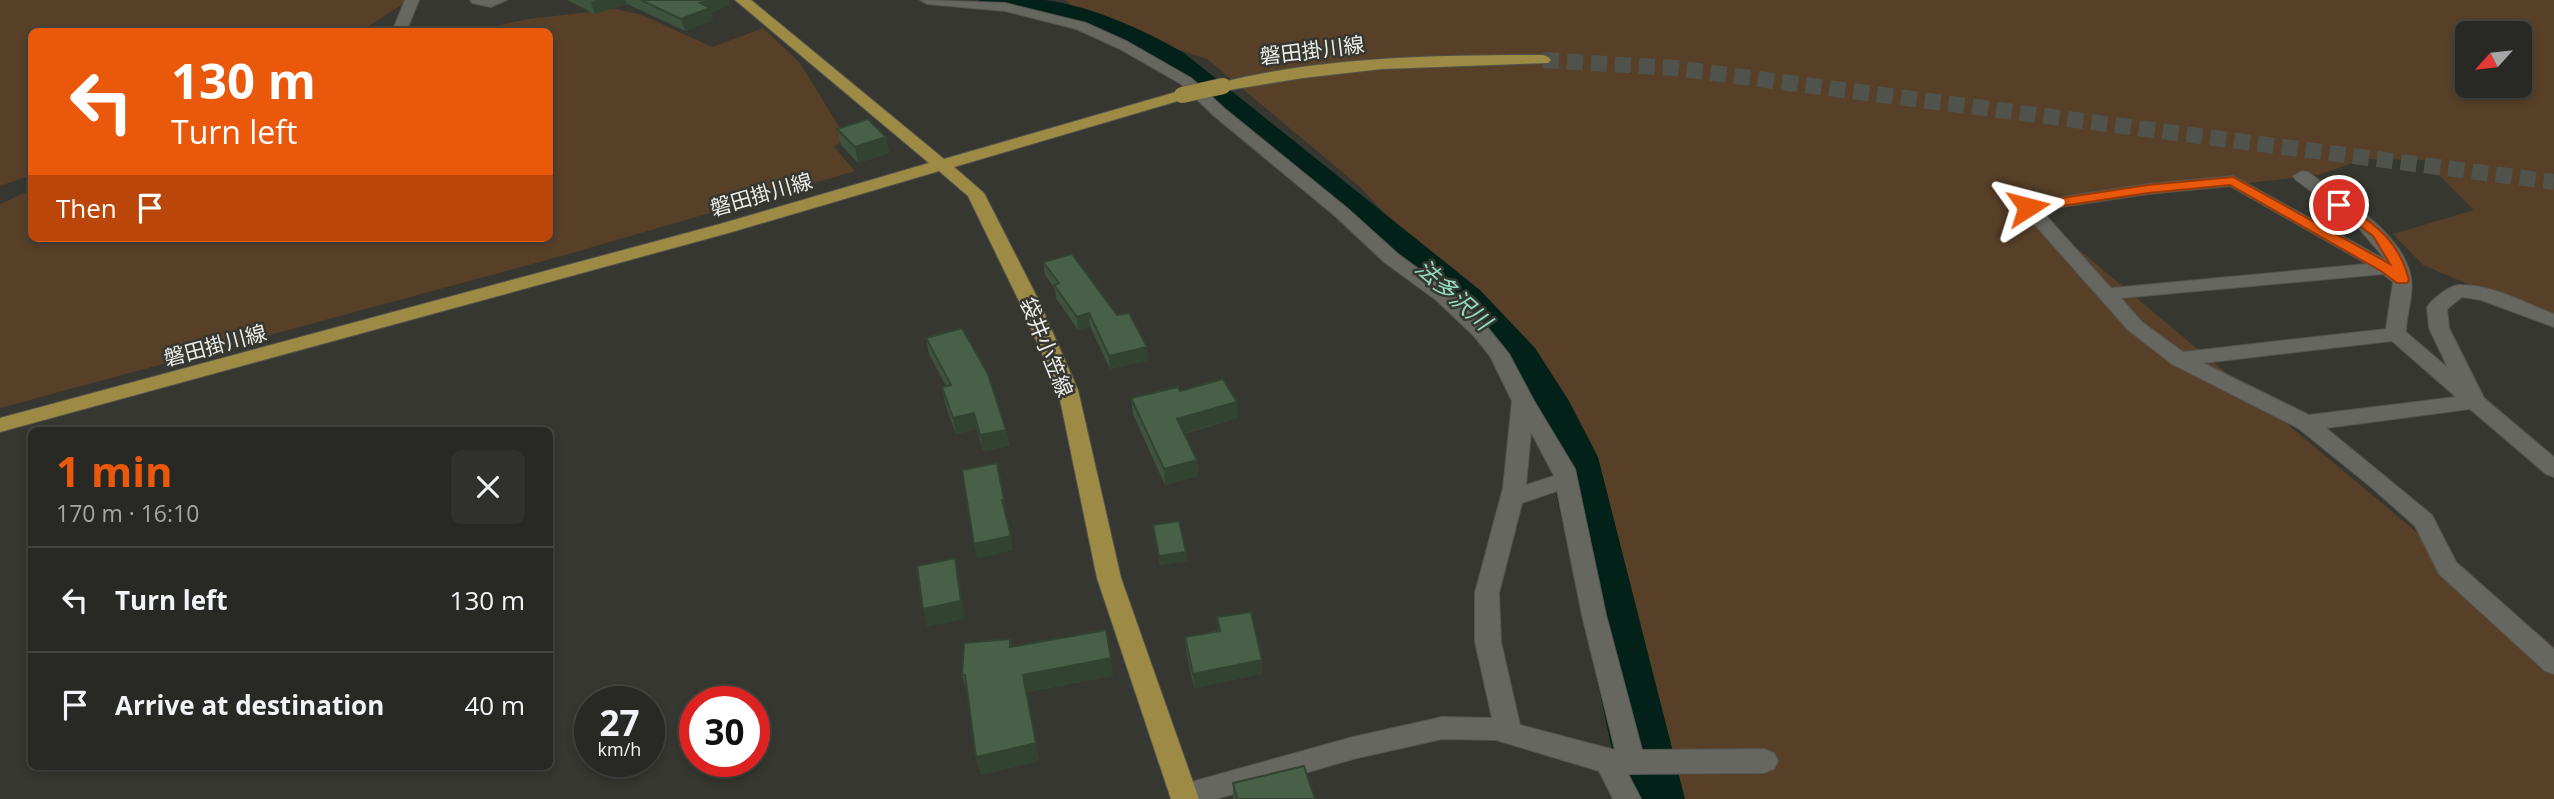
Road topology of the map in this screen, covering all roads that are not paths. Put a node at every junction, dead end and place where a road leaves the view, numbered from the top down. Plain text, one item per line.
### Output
1 (412, 0) edge
2 (477, 0) edge
3 (500, 0) edge
4 (742, 0) edge
5 (927, 0) edge
6 (401, 27) dead end
7 (1544, 60) tunnel mouth
8 (941, 165) junction
9 (2302, 176) dead end
10 (2394, 274) junction
11 (2106, 294) junction
12 (2554, 321) edge
13 (2396, 334) junction
14 (2179, 359) junction
15 (1523, 401) junction
16 (2475, 401) junction
17 (2306, 423) junction
18 (0, 425) edge
19 (2554, 469) edge
20 (1567, 480) junction
21 (1511, 498) junction
22 (2543, 642) edge
23 (2554, 664) edge
24 (1508, 732) junction
25 (1764, 761) dead end
26 (1619, 762) junction
27 (1185, 797) edge
28 (1627, 799) edge

1 - 6 street
2 - 3 street
4 - 8 main road, 袋井小笠線
5 - 15 street
7 - 8 main road, 磐田掛川線, bridge
8 - 18 main road, 磐田掛川線
8 - 27 main road, 袋井小笠線
9 - 10 street
10 - 11 street
10 - 11 street
10 - 13 street
11 - 14 street
12 - 16 street
13 - 14 street
13 - 16 street
14 - 17 street
15 - 20 street
15 - 21 street
16 - 17 street
16 - 19 street
17 - 22 street
20 - 21 street
20 - 26 street
21 - 24 street
22 - 23 street
24 - 26 street
24 - 27 street
25 - 26 street
26 - 28 street

